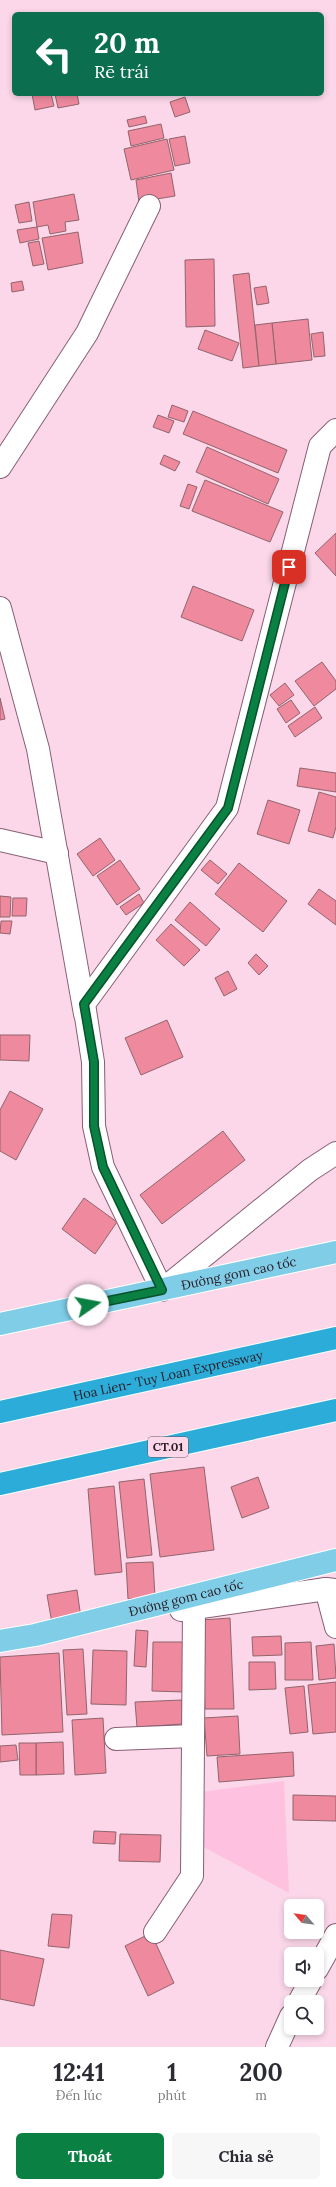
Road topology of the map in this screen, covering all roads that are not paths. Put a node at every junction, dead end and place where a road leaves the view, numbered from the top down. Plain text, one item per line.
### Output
1 (150, 206) dead end
2 (336, 430) edge
3 (0, 467) edge
4 (0, 608) edge
5 (0, 840) edge
6 (57, 853) junction
7 (94, 1062) junction
8 (336, 1153) edge
9 (336, 1252) edge
10 (162, 1290) junction
11 (0, 1324) edge
12 (336, 1338) edge
13 (336, 1410) edge
14 (0, 1412) edge
15 (0, 1484) edge
16 (336, 1560) edge
17 (331, 1590) edge
18 (194, 1608) junction
19 (336, 1627) edge
20 (35, 1635) junction
21 (0, 1641) edge
22 (193, 1736) junction
23 (116, 1739) dead end
24 (155, 1932) dead end
25 (336, 1935) edge
26 (324, 1956) edge
27 (284, 2032) edge
28 (277, 2047) edge

1 - 3 street
2 - 7 street
4 - 6 street
5 - 6 street
6 - 7 street
7 - 10 street
8 - 10 street
9 - 10 main road, Đường gom cao tốc
10 - 11 main road, Đường gom cao tốc
12 - 14 highway, Hoa Lien- Tuy Loan Expressway
13 - 15 highway, CT.01
16 - 20 main road, Đường gom cao tốc
17 - 18 street
17 - 19 street
18 - 20 street
18 - 22 street
20 - 21 main road, Đường gom cao tốc
22 - 23 street
22 - 24 street
25 - 26 street
27 - 28 street

